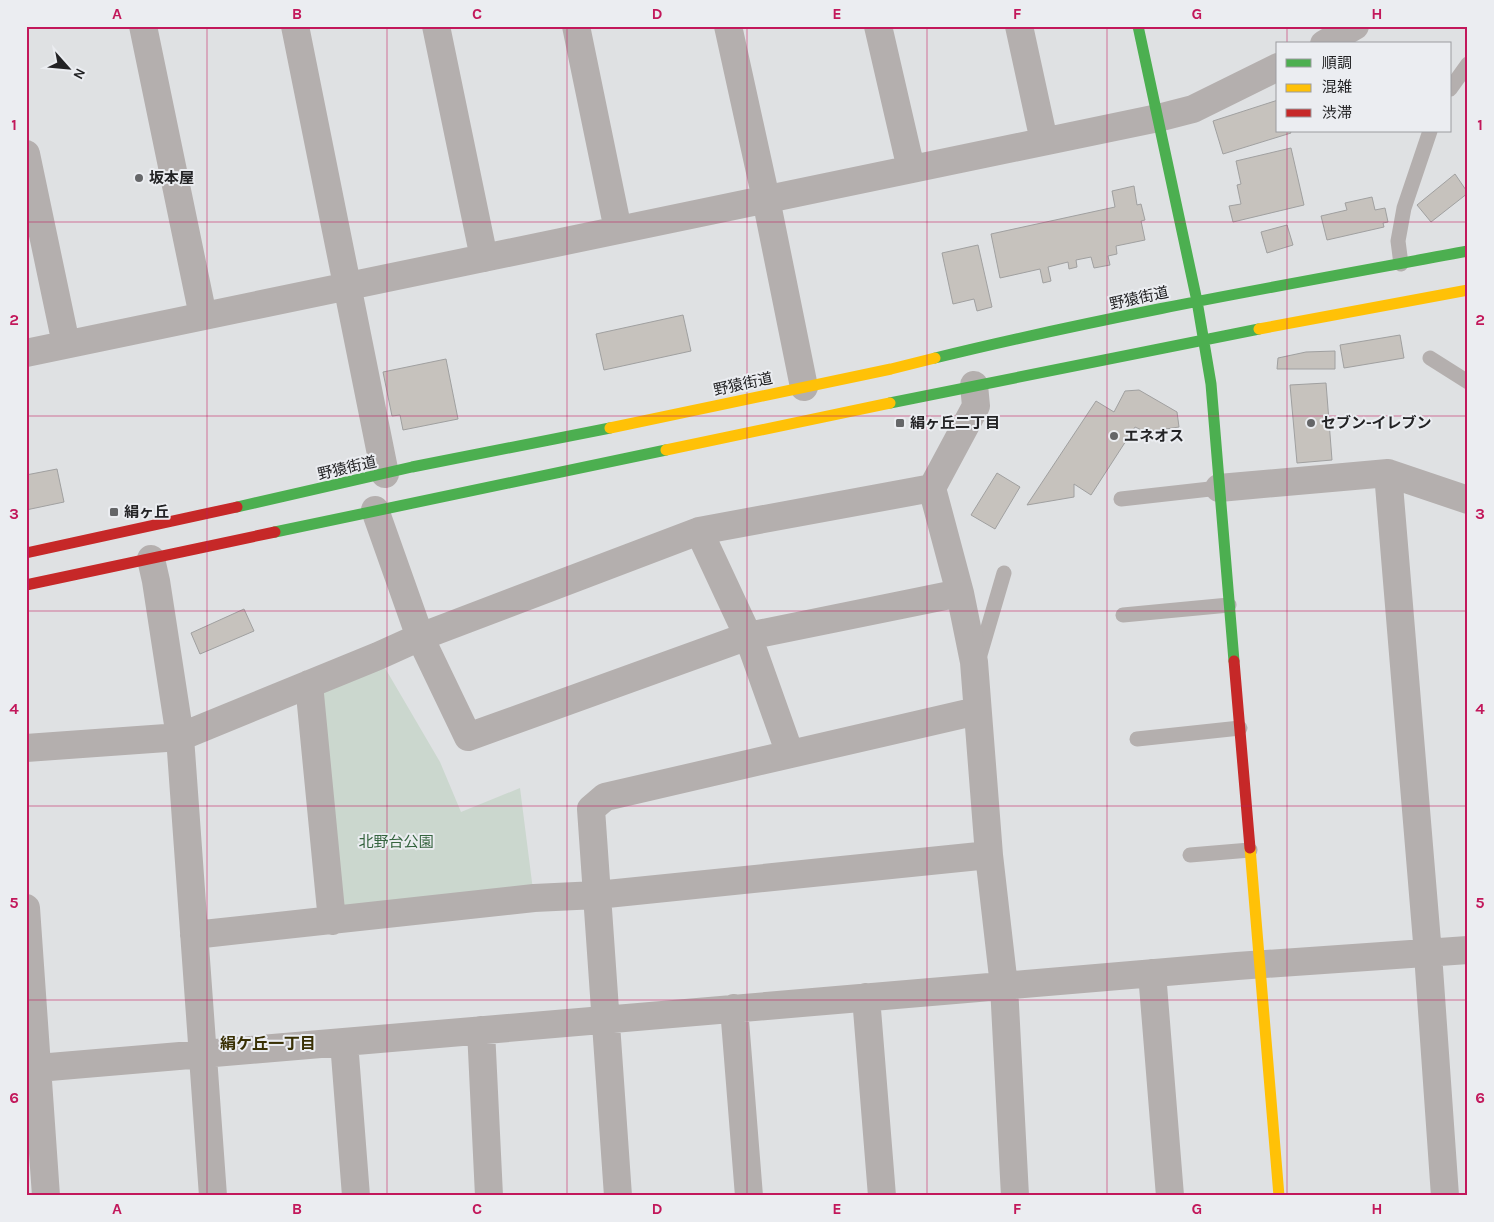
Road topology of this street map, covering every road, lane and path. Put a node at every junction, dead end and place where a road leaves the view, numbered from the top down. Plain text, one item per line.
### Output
1 (143, 26) edge
2 (295, 26) edge
3 (436, 26) edge
4 (576, 26) edge
5 (728, 26) edge
6 (878, 26) edge
7 (1019, 26) edge
8 (1138, 26) edge
9 (1309, 26) edge
10 (1355, 26) edge
11 (1312, 42) edge
12 (1327, 42) edge
13 (1468, 64) edge
14 (1276, 68) edge
15 (1452, 86) edge
16 (1158, 118) junction
17 (1430, 132) edge
18 (1044, 141) junction
19 (26, 154) edge
20 (911, 169) junction
21 (766, 199) junction
22 (618, 230) junction
23 (1468, 251) edge
24 (484, 258) junction
25 (1401, 264) junction
26 (347, 286) junction
27 (1468, 290) edge
28 (1197, 301) junction
29 (203, 316) junction
30 (1205, 339) junction
31 (66, 344) junction
32 (26, 353) edge
33 (1430, 358) dead end
34 (1468, 382) edge
35 (974, 385) junction
36 (804, 387) junction
37 (1388, 473) junction
38 (385, 474) junction
39 (932, 488) junction
40 (1220, 488) junction
41 (1121, 499) dead end
42 (1468, 500) edge
43 (375, 510) junction
44 (699, 531) junction
45 (26, 553) edge
46 (151, 559) junction
47 (1004, 573) dead end
48 (26, 584) edge
49 (960, 593) junction
50 (1229, 605) junction
51 (1123, 615) dead end
52 (748, 636) junction
53 (420, 637) junction
54 (974, 662) junction
55 (309, 684) junction
56 (977, 711) junction
57 (1240, 728) junction
58 (180, 737) junction
59 (1137, 739) dead end
60 (26, 748) edge
61 (790, 754) junction
62 (1250, 850) junction
63 (989, 855) junction
64 (1190, 855) dead end
65 (597, 895) junction
66 (26, 908) edge
67 (332, 921) junction
68 (194, 935) junction
69 (1468, 950) edge
70 (1428, 954) junction
71 (1260, 964) junction
72 (1152, 973) junction
73 (1004, 986) junction
74 (866, 997) junction
75 (734, 1008) junction
76 (605, 1020) junction
77 (481, 1030) junction
78 (344, 1042) junction
79 (203, 1054) junction
80 (32, 1068) edge
81 (46, 1196) edge
82 (213, 1196) edge
83 (356, 1196) edge
84 (489, 1196) edge
85 (618, 1196) edge
86 (749, 1196) edge
87 (882, 1196) edge
88 (1015, 1196) edge
89 (1170, 1196) edge
90 (1279, 1196) edge
91 (1446, 1196) edge

1 - 29 street
2 - 26 street
3 - 24 street
4 - 22 street
5 - 21 street
6 - 20 street
7 - 18 street
8 - 16 main road
9 - 11 street
10 - 12 street
13 - 15 lane
14 - 16 street
16 - 18 street
16 - 28 main road
17 - 25 lane
18 - 20 street
19 - 31 street
20 - 21 street
21 - 22 street
21 - 36 street
22 - 24 street
23 - 25 main road, 野猿街道
24 - 26 street
25 - 28 main road, 野猿街道
26 - 29 street
26 - 38 street
27 - 30 main road
28 - 30 main road
28 - 36 main road, 野猿街道
29 - 31 street
30 - 35 main road
30 - 40 main road
31 - 32 street
33 - 34 lane
35 - 39 street
35 - 43 main road
36 - 38 main road, 野猿街道
37 - 40 street
37 - 42 street
37 - 70 street
38 - 45 main road, 野猿街道
39 - 44 street
39 - 49 street
40 - 41 lane
40 - 50 main road
43 - 46 main road
43 - 53 street
44 - 52 street
44 - 53 street
46 - 48 main road
46 - 58 street
47 - 54 lane
49 - 52 street
49 - 54 street
50 - 51 lane
50 - 57 main road
52 - 53 street
52 - 61 street
53 - 55 street
54 - 56 street
55 - 58 street
55 - 67 street
56 - 61 street
56 - 63 street
57 - 59 lane
57 - 62 main road
58 - 60 street
58 - 68 street
61 - 65 street
62 - 64 lane
62 - 71 main road
63 - 65 street
63 - 73 street
65 - 67 street
65 - 76 street
66 - 80 street
67 - 68 street
68 - 79 street
69 - 70 street
70 - 71 street
70 - 91 street
71 - 72 street
71 - 90 main road
72 - 73 street
72 - 89 street
73 - 74 street
73 - 88 street
74 - 75 street
74 - 87 street
75 - 76 street
75 - 86 street
76 - 77 street
76 - 85 street
77 - 78 street
77 - 84 street
78 - 79 street
78 - 83 street
79 - 80 street
79 - 82 street
80 - 81 street

